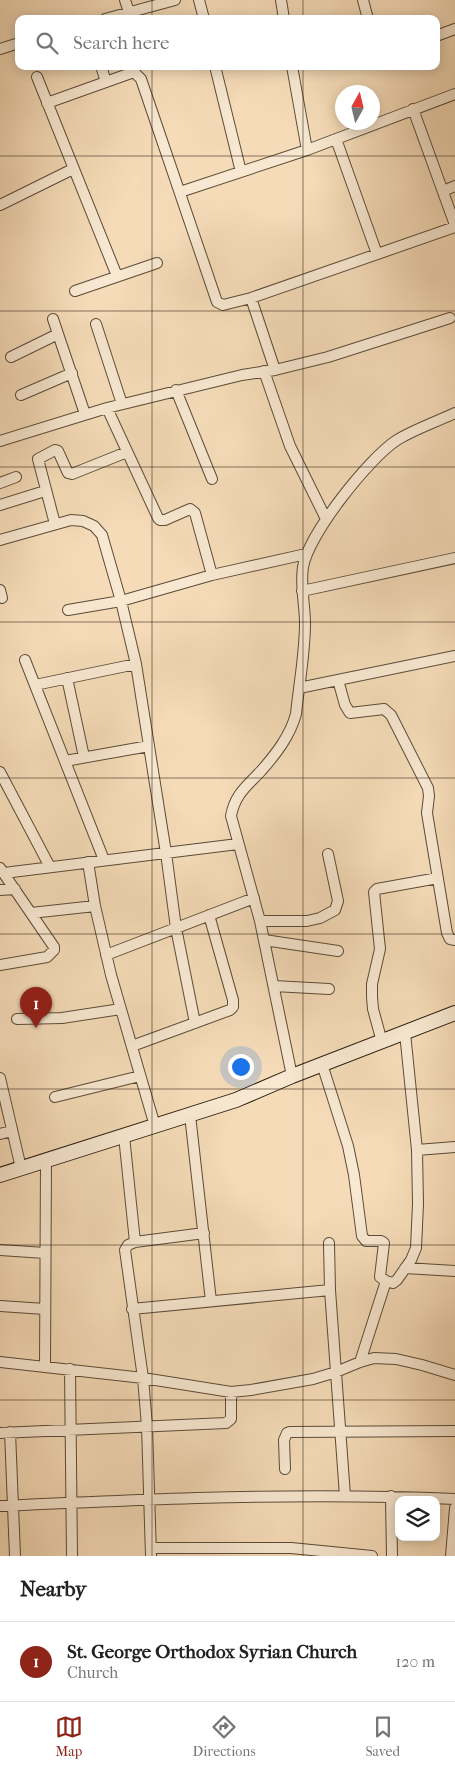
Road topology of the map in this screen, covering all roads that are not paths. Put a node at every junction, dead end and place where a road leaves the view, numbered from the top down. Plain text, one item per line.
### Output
1 (125, 0) edge
2 (175, 0) edge
3 (199, 0) edge
4 (281, 0) edge
5 (363, 0) edge
6 (129, 12) junction
7 (119, 15) edge
8 (203, 15) edge
9 (283, 15) edge
10 (367, 15) edge
11 (455, 29) edge
12 (440, 35) edge
13 (15, 44) edge
14 (0, 49) edge
15 (102, 70) edge
16 (217, 70) edge
17 (293, 70) edge
18 (37, 78) dead end
19 (106, 82) junction
20 (455, 94) edge
21 (47, 103) junction
22 (413, 110) junction
23 (336, 140) junction
24 (307, 150) junction
25 (73, 169) junction
26 (241, 172) junction
27 (455, 186) edge
28 (443, 191) junction
29 (180, 192) junction
30 (0, 205) edge
31 (455, 226) edge
32 (377, 254) junction
33 (157, 263) dead end
34 (117, 276) junction
35 (75, 291) dead end
36 (251, 298) junction
37 (450, 318) dead end
38 (53, 319) dead end
39 (96, 324) dead end
40 (58, 334) junction
41 (11, 356) dead end
42 (275, 370) junction
43 (264, 371) junction
44 (72, 373) junction
45 (176, 390) junction
46 (21, 395) dead end
47 (122, 404) junction
48 (107, 408) junction
49 (455, 413) edge
50 (85, 414) junction
51 (0, 442) edge
52 (127, 452) junction
53 (16, 477) dead end
54 (212, 479) dead end
55 (0, 483) edge
56 (45, 492) junction
57 (0, 505) edge
58 (326, 519) junction
59 (55, 524) junction
60 (0, 540) edge
61 (306, 554) junction
62 (455, 558) edge
63 (212, 576) junction
64 (302, 591) junction
65 (121, 601) junction
66 (68, 610) dead end
67 (455, 656) edge
68 (25, 660) dead end
69 (136, 664) junction
70 (68, 678) junction
71 (338, 680) junction
72 (35, 685) junction
73 (299, 688) junction
74 (149, 746) junction
75 (84, 757) junction
76 (64, 760) junction
77 (0, 772) edge
78 (238, 844) junction
79 (166, 853) junction
80 (328, 854) dead end
81 (104, 860) junction
82 (88, 862) junction
83 (50, 867) junction
84 (2, 870) edge
85 (438, 878) junction
86 (15, 889) junction
87 (0, 890) edge
88 (254, 898) junction
89 (95, 906) junction
90 (31, 913) junction
91 (209, 916) junction
92 (260, 921) junction
93 (176, 928) junction
94 (264, 940) junction
95 (455, 940) edge
96 (338, 951) dead end
97 (106, 955) junction
98 (0, 965) edge
99 (274, 986) junction
100 (329, 989) dead end
101 (120, 1009) junction
102 (455, 1013) edge
103 (17, 1019) dead end
104 (195, 1023) junction
105 (405, 1033) junction
106 (382, 1042) junction
107 (132, 1046) junction
108 (322, 1064) junction
109 (140, 1076) junction
110 (292, 1076) junction
111 (0, 1078) edge
112 (55, 1098) dead end
113 (190, 1115) junction
114 (155, 1126) junction
115 (12, 1131) junction
116 (0, 1134) edge
117 (124, 1136) junction
118 (455, 1147) edge
119 (417, 1150) junction
120 (46, 1161) junction
121 (21, 1168) junction
122 (0, 1175) edge
123 (204, 1233) junction
124 (135, 1242) junction
125 (329, 1243) dead end
126 (0, 1250) edge
127 (45, 1253) junction
128 (405, 1268) junction
129 (455, 1271) edge
130 (386, 1281) junction
131 (330, 1290) junction
132 (212, 1301) junction
133 (0, 1306) edge
134 (45, 1309) junction
135 (132, 1309) junction
136 (0, 1362) edge
137 (360, 1362) junction
138 (45, 1367) junction
139 (70, 1369) junction
140 (336, 1372) junction
141 (455, 1375) edge
142 (143, 1378) junction
143 (231, 1392) junction
144 (0, 1424) edge
145 (147, 1426) junction
146 (70, 1429) junction
147 (455, 1431) edge
148 (341, 1432) junction
149 (3, 1433) edge
150 (285, 1469) dead end
151 (346, 1496) junction
152 (391, 1496) junction
153 (455, 1499) edge
154 (149, 1500) junction
155 (71, 1503) junction
156 (14, 1505) junction
157 (0, 1506) edge
158 (455, 1508) edge
159 (151, 1552) edge
160 (15, 1556) edge
161 (72, 1556) edge
162 (372, 1556) edge
163 (392, 1556) edge
164 (450, 1556) edge

1 - 6 street
2 - 6 street
3 - 8 street
4 - 9 street
5 - 10 street
6 - 7 street
11 - 12 street
13 - 14 street
15 - 19 street
16 - 26 street
17 - 24 street
18 - 21 street
19 - 21 street
19 - 29 street
20 - 22 street
21 - 25 street
22 - 23 street
22 - 28 street
23 - 24 street
23 - 32 street
24 - 26 street
25 - 30 street
25 - 34 street
26 - 29 street
27 - 28 street
28 - 31 street
29 - 36 street
31 - 32 street
32 - 36 street
33 - 34 street
34 - 35 street
36 - 42 street
37 - 42 street
38 - 40 street
39 - 47 street
40 - 41 street
40 - 44 street
42 - 43 street
43 - 45 street
43 - 58 street
44 - 46 street
44 - 50 street
45 - 47 street
45 - 54 street
47 - 48 street
48 - 50 street
48 - 52 street
49 - 58 street
50 - 51 street
52 - 56 street
52 - 63 street
53 - 55 street
56 - 57 street
56 - 59 street
58 - 61 street
59 - 60 street
59 - 65 street
61 - 63 street
61 - 64 street
62 - 64 street
63 - 65 street
64 - 73 street
65 - 66 street
65 - 69 street
67 - 71 street
68 - 72 street
69 - 70 street
69 - 74 street
70 - 72 street
70 - 75 street
71 - 73 street
71 - 85 street
72 - 76 street
73 - 78 street
74 - 75 street
74 - 79 street
75 - 76 street
76 - 81 street
77 - 83 street
78 - 79 street
78 - 88 street
79 - 81 street
79 - 93 street
80 - 92 street
81 - 82 street
82 - 83 street
82 - 89 street
83 - 84 street
84 - 86 street
85 - 95 street
85 - 106 street
86 - 87 street
86 - 90 street
88 - 91 street
88 - 92 street
89 - 90 street
89 - 97 street
90 - 98 street
91 - 93 street
91 - 104 street
92 - 94 street
93 - 97 street
93 - 104 street
94 - 96 street
94 - 99 street
97 - 101 street
99 - 100 street
99 - 110 street
101 - 103 street
101 - 107 street
102 - 105 main road
104 - 107 street
105 - 106 main road
105 - 119 street
106 - 108 main road
107 - 109 street
108 - 110 main road
108 - 130 street
109 - 112 street
109 - 114 street
110 - 113 main road
111 - 115 street
113 - 114 main road
113 - 123 street
114 - 117 main road
115 - 116 street
115 - 121 street
117 - 120 main road
117 - 124 street
118 - 119 street
119 - 128 street
120 - 121 main road
120 - 127 street
121 - 122 main road
123 - 124 street
123 - 132 street
124 - 135 street
125 - 131 street
126 - 127 street
127 - 134 street
128 - 129 street
128 - 130 street
130 - 137 street
131 - 132 street
131 - 140 street
132 - 135 street
133 - 134 street
134 - 138 street
135 - 142 street
136 - 138 street
137 - 140 street
137 - 141 street
138 - 139 street
139 - 142 street
139 - 146 street
140 - 143 street
140 - 148 street
142 - 143 street
142 - 145 street
143 - 145 street
144 - 149 street
145 - 146 street
145 - 154 street
146 - 149 street
146 - 155 street
147 - 148 street
148 - 150 street
148 - 151 street
149 - 156 street
151 - 152 street
151 - 154 street
152 - 153 street
152 - 163 street
154 - 155 street
154 - 159 street
155 - 156 street
155 - 161 street
156 - 157 street
156 - 160 street
158 - 164 street
159 - 162 street

